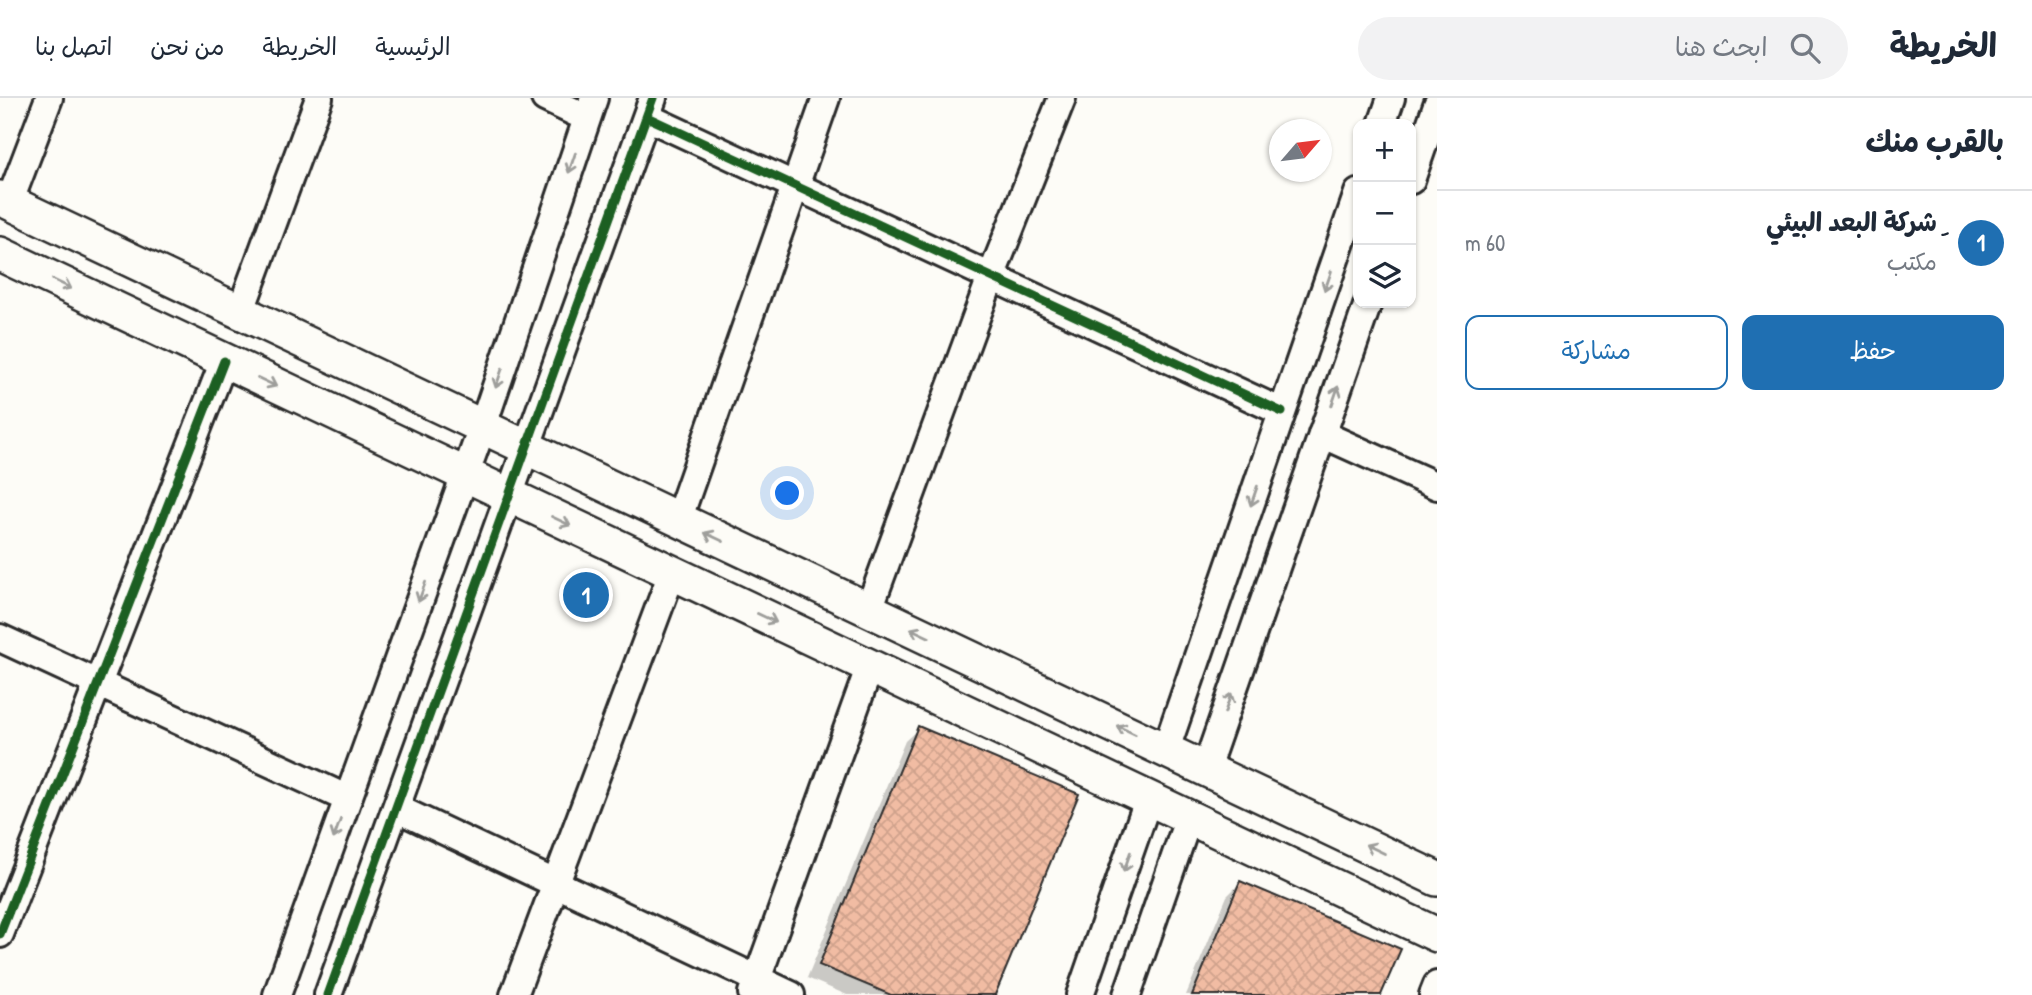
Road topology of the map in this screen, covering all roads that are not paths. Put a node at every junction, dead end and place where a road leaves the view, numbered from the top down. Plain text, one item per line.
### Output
1 (49, 98) edge
2 (319, 98) edge
3 (545, 98) edge
4 (826, 98) edge
5 (1062, 98) edge
6 (1391, 98) edge
7 (1437, 105) edge
8 (650, 107) edge
9 (590, 108) edge
10 (1384, 119) edge
11 (1416, 166) edge
12 (794, 185) junction
13 (4, 200) edge
14 (1353, 207) edge
15 (1, 259) edge
16 (991, 277) junction
17 (1366, 308) edge
18 (240, 313) junction
19 (224, 361) junction
20 (1282, 412) junction
21 (482, 428) junction
22 (1322, 435) junction
23 (526, 449) junction
24 (464, 476) junction
25 (1437, 486) edge
26 (509, 497) junction
27 (678, 520) junction
28 (672, 573) junction
29 (869, 610) junction
30 (0, 638) edge
31 (870, 666) junction
32 (98, 684) junction
33 (1166, 749) junction
34 (1206, 768) junction
35 (1149, 797) junction
36 (348, 799) junction
37 (396, 808) junction
38 (1189, 817) junction
39 (1437, 878) edge
40 (556, 884) junction
41 (0, 934) edge
42 (1437, 935) edge
43 (1437, 985) edge
44 (754, 987) edge
45 (277, 995) edge
46 (328, 995) edge
47 (514, 995) edge
48 (791, 995) edge
49 (1080, 995) edge
50 (1127, 995) edge
51 (1433, 995) edge

1 - 13 street
2 - 18 street
3 - 9 street
4 - 12 street
5 - 16 street
6 - 10 street
7 - 11 street
8 - 12 street
8 - 23 street
9 -> 21 street
12 - 16 street
12 - 27 street
13 - 18 main road
14 -> 20 street
15 -> 19 main road
16 - 20 street
16 - 29 street
22 -> 17 street
18 - 21 main road
19 -> 24 main road
19 - 32 street
20 -> 33 street
21 - 23 main road
21 - 24 street
22 - 25 street
34 -> 22 street
23 - 26 street
23 - 27 main road
24 - 26 main road
24 -> 36 street
26 -> 28 main road
26 - 37 street
29 -> 27 main road
28 -> 31 main road
28 - 40 street
33 -> 29 main road
30 - 32 street
31 - 35 main road
31 - 44 street
32 - 36 street
32 - 41 street
33 - 34 main road
39 -> 34 main road
35 - 38 main road
35 -> 49 street
36 -> 45 street
37 - 40 street
37 - 46 street
38 - 42 main road
38 - 50 street
40 - 44 street
40 - 47 street
43 - 51 street
44 - 48 street

